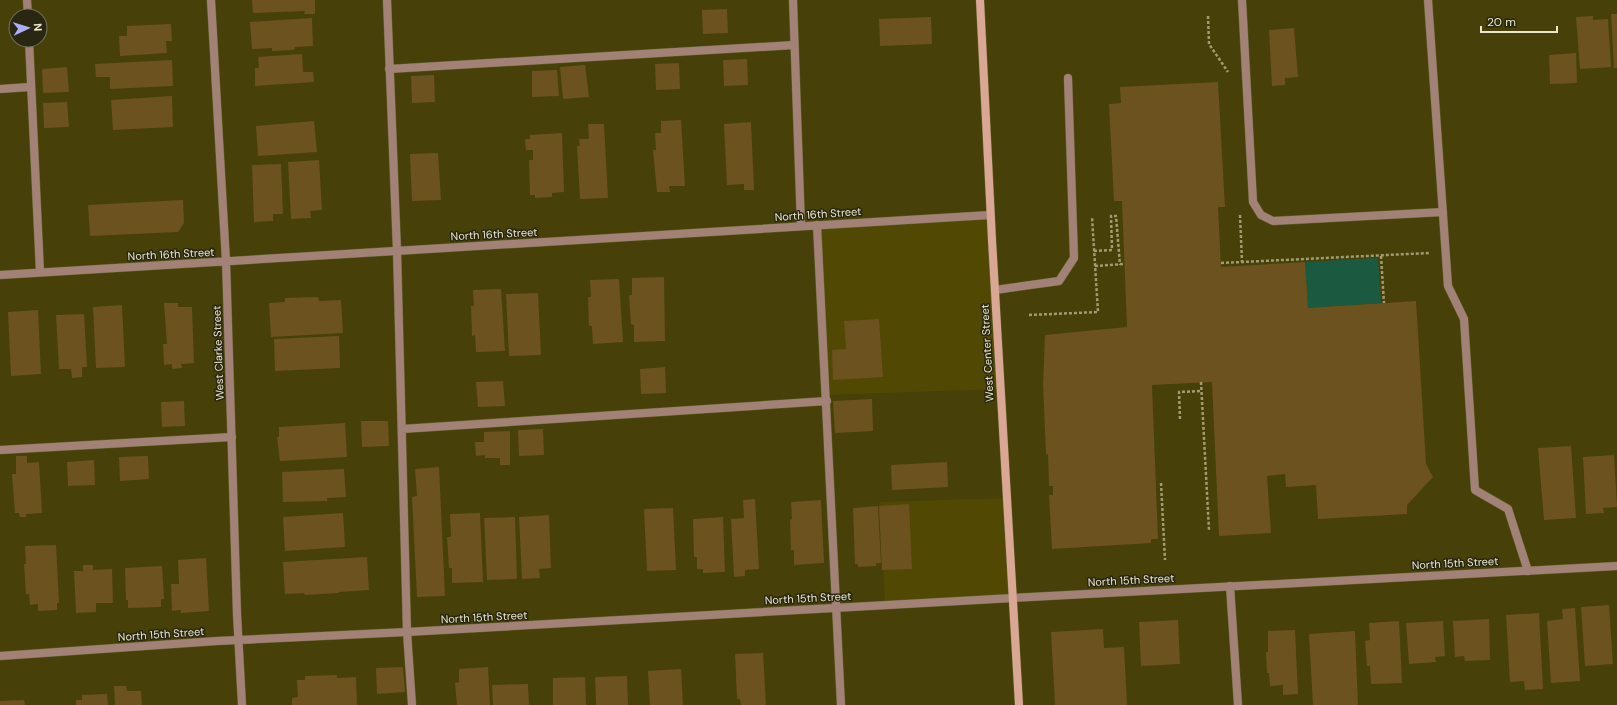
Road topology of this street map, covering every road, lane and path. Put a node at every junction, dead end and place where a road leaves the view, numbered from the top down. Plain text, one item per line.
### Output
1 (211, 0) edge
2 (386, 0) edge
3 (793, 0) edge
4 (980, 0) edge
5 (988, 0) edge
6 (1242, 0) edge
7 (1428, 0) edge
8 (794, 45) junction
9 (29, 48) edge
10 (389, 69) junction
11 (1068, 78) dead end
12 (30, 87) junction
13 (0, 89) edge
14 (1442, 212) junction
15 (990, 215) junction
16 (1092, 217) dead end
17 (817, 225) junction
18 (801, 226) junction
19 (397, 251) junction
20 (1094, 251) junction
21 (1445, 252) junction
22 (1381, 256) junction
23 (226, 261) junction
24 (1221, 263) dead end
25 (1124, 264) dead end
26 (1120, 265) junction
27 (1095, 266) junction
28 (40, 272) junction
29 (0, 275) edge
30 (995, 290) junction
31 (1384, 303) dead end
32 (1029, 315) dead end
33 (1201, 382) dead end
34 (1202, 391) junction
35 (827, 401) junction
36 (1180, 419) dead end
37 (402, 429) junction
38 (232, 437) junction
39 (0, 450) edge
40 (1161, 483) dead end
41 (1209, 530) dead end
42 (1165, 560) dead end
43 (1617, 566) edge
44 (1528, 571) junction
45 (1230, 586) junction
46 (1013, 598) junction
47 (837, 608) junction
48 (407, 632) junction
49 (238, 640) junction
50 (0, 656) edge
51 (242, 705) edge
52 (412, 705) edge
53 (841, 705) edge
54 (1019, 705) edge
55 (1238, 705) edge

1 - 23 street, West Clarke Street
2 - 10 street
3 - 8 street
4 - 5 street
4 - 15 street, West Center Street
6 - 14 street
7 - 14 street
8 - 10 street
8 - 18 street
9 - 12 street
10 - 19 street
11 - 30 street
12 - 13 street
12 - 28 street
14 - 21 street
15 - 17 street, North 16th Street
15 - 30 street, West Center Street
16 - 20 path
17 - 18 street, North 16th Street
17 - 35 street
18 - 19 street, North 16th Street
19 - 23 street, North 16th Street
19 - 37 street
20 - 26 path
20 - 27 path
21 - 22 path
21 - 44 street
22 - 24 path
22 - 31 path
23 - 28 street, North 16th Street
23 - 38 street, West Clarke Street
25 - 26 path
26 - 27 path
27 - 32 path
28 - 29 street, North 16th Street
30 - 46 street, West Center Street
33 - 34 path
34 - 36 path
34 - 41 path
35 - 37 street
35 - 47 street
37 - 48 street
38 - 39 street
38 - 49 street, West Clarke Street
40 - 42 path
43 - 44 street, North 15th Street
44 - 45 street, North 15th Street
45 - 46 street, North 15th Street
45 - 55 street
46 - 47 street, North 15th Street
46 - 54 street, West Center Street
47 - 48 street, North 15th Street
47 - 53 street
48 - 49 street, North 15th Street
48 - 52 street
49 - 50 street, North 15th Street
49 - 51 street, West Clarke Street

